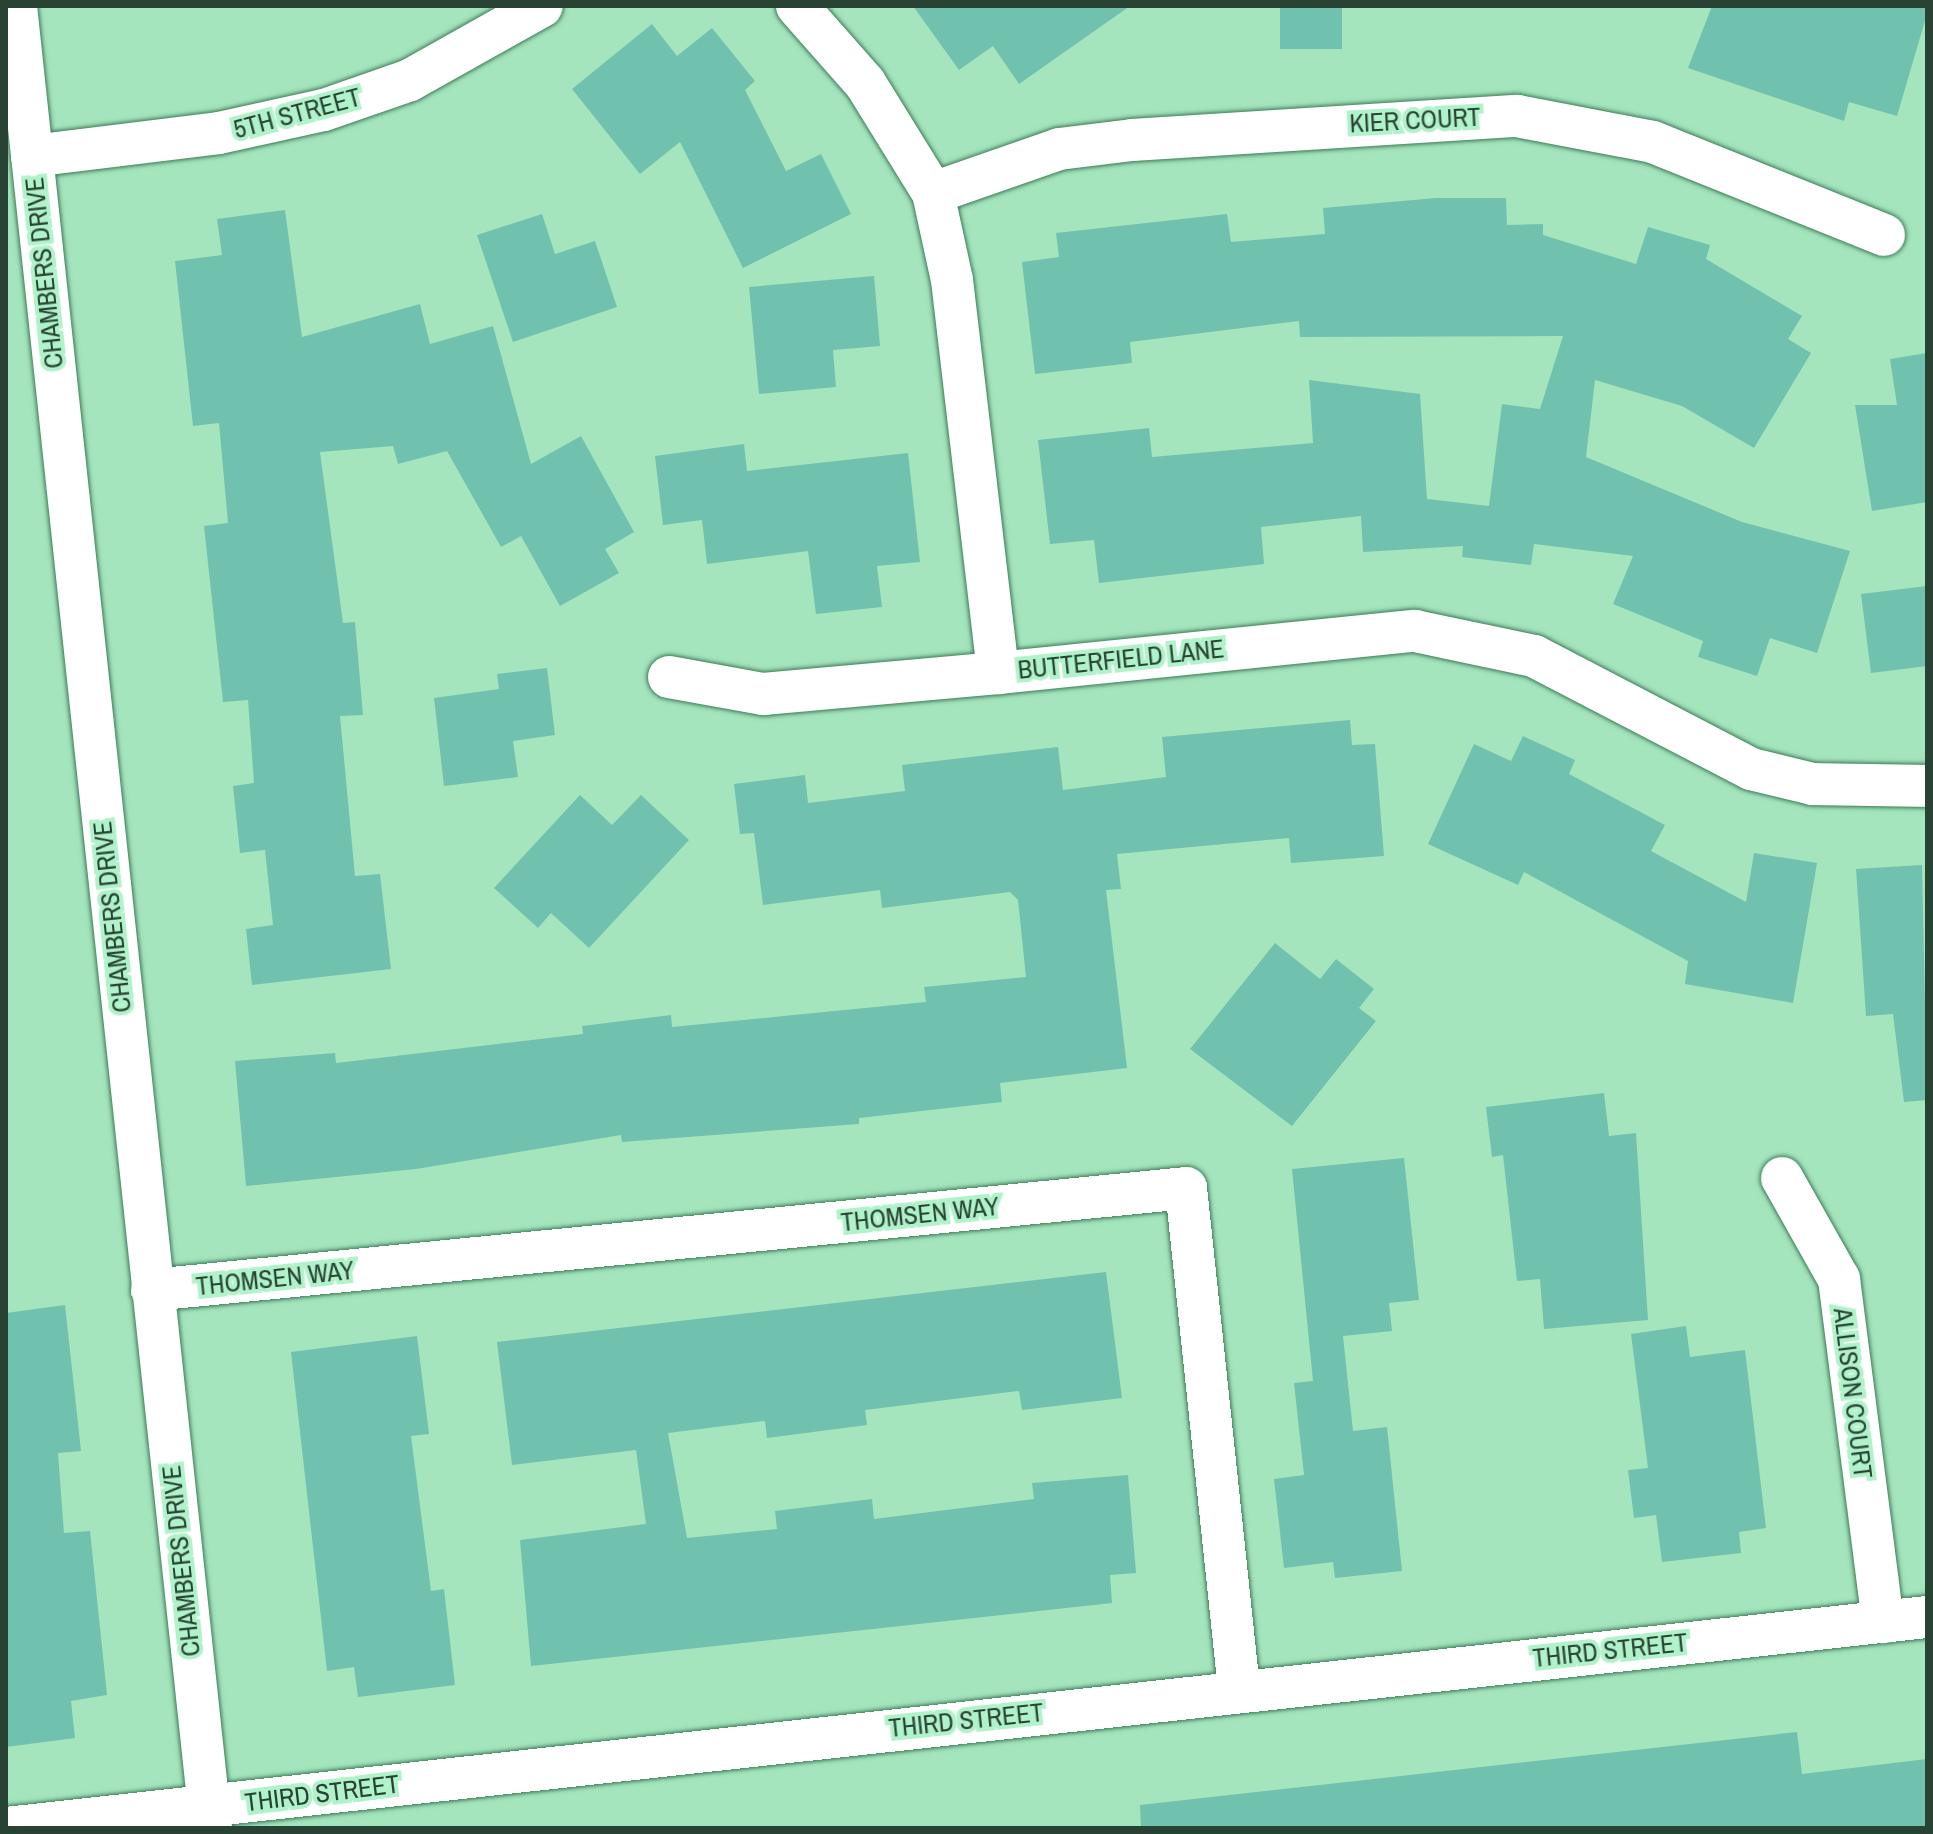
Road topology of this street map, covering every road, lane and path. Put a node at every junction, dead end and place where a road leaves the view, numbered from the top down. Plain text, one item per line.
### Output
1 (16, 6) edge
2 (542, 6) edge
3 (797, 6) edge
4 (32, 156) junction
5 (933, 193) junction
6 (1884, 235) dead end
7 (998, 673) junction
8 (669, 677) dead end
9 (1927, 786) edge
10 (1782, 1178) dead end
11 (152, 1290) junction
12 (1927, 1617) edge
13 (1883, 1622) junction
14 (1239, 1689) junction
15 (210, 1817) edge
16 (6, 1828) edge

1 - 4 street, CHAMBERS DRIVE
2 - 4 street, 5TH STREET
3 - 5 street, BUTTERFIELD LANE
4 - 11 street, CHAMBERS DRIVE
5 - 6 street, KIER COURT
5 - 7 street, BUTTERFIELD LANE
7 - 8 street
7 - 9 street, BUTTERFIELD LANE
10 - 13 street, ALLISON COURT
11 - 14 street, THOMSEN WAY
11 - 15 street, CHAMBERS DRIVE
12 - 13 street, THIRD STREET
13 - 14 street, THIRD STREET
14 - 15 street, THIRD STREET
15 - 16 street, THIRD STREET

